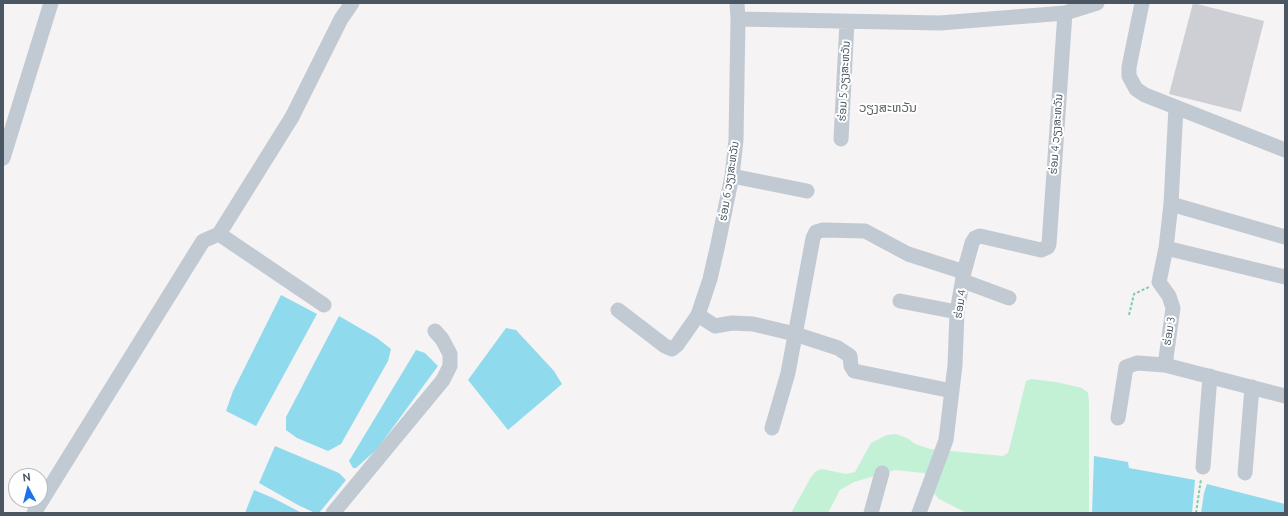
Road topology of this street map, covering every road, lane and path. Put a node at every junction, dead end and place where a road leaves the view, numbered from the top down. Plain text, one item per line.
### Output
1 (51, 3) edge
2 (352, 3) edge
3 (737, 3) edge
4 (1097, 3) edge
5 (1142, 3) edge
6 (1065, 13) junction
7 (738, 19) junction
8 (847, 22) junction
9 (1176, 107) junction
10 (841, 139) dead end
11 (1285, 150) edge
12 (3, 158) edge
13 (732, 176) junction
14 (807, 191) dead end
15 (1171, 204) junction
16 (219, 234) junction
17 (1285, 236) edge
18 (1166, 248) junction
19 (1041, 250) joint
20 (964, 277) junction
21 (1285, 277) edge
22 (1159, 282) junction
23 (1009, 298) dead end
24 (900, 301) dead end
25 (324, 305) dead end
26 (618, 310) dead end
27 (957, 312) junction
28 (1129, 314) dead end
29 (698, 315) junction
30 (435, 331) dead end
31 (795, 334) junction
32 (1165, 365) junction
33 (1210, 376) junction
34 (1252, 387) junction
35 (952, 392) junction
36 (1285, 396) edge
37 (1118, 418) dead end
38 (772, 428) dead end
39 (1203, 467) joint
40 (882, 473) dead end
41 (1245, 473) dead end
42 (34, 513) edge
43 (333, 513) edge
44 (871, 513) edge
45 (919, 513) edge
46 (1196, 513) edge

1 - 12 street
2 - 16 street
3 - 7 street, ຮ່ອມ 6 ວຽງສະຫວັນ
4 - 6 street
5 - 9 street
6 - 8 street
6 - 19 street, ຮ່ອມ 4 ວຽງສະຫວັນ
7 - 8 street
7 - 13 street, ຮ່ອມ 6 ວຽງສະຫວັນ
8 - 10 street, ຮ່ອມ 5 ວຽງສະຫວັນ
9 - 11 street
9 - 15 street
13 - 14 street
13 - 29 street, ຮ່ອມ 6 ວຽງສະຫວັນ
15 - 17 street
15 - 18 street
16 - 25 street
16 - 42 street
18 - 21 street
18 - 22 street
19 - 20 street, ຮ່ອມ 4
20 - 23 street
20 - 27 street, ຮ່ອມ 4
20 - 31 street
22 - 28 path
22 - 32 street, ຮ່ອມ 3
24 - 27 street
26 - 29 street, ຮ່ອມ 6 ວຽງສະຫວັນ
27 - 35 street, ຮ່ອມ 4
29 - 31 street
30 - 43 street
31 - 35 street
31 - 38 street
32 - 33 street
32 - 37 street
33 - 34 street
33 - 39 street
34 - 36 street
34 - 41 street
35 - 45 street, ຮ່ອມ 4
39 - 46 path
40 - 44 street

